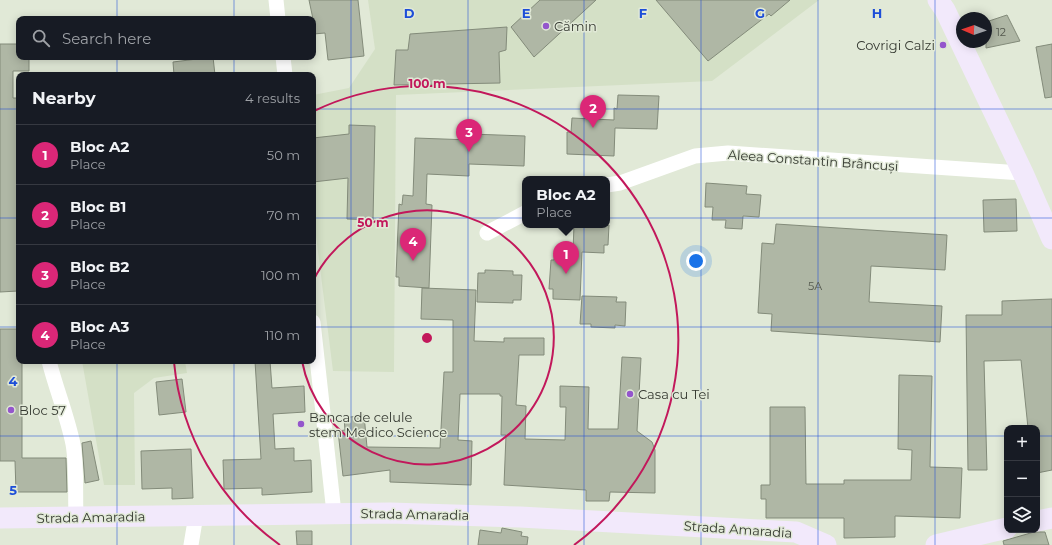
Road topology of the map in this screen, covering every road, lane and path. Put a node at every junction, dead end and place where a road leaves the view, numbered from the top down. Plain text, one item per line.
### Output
1 (276, 0) edge
2 (938, 0) edge
3 (278, 16) edge
4 (283, 60) edge
5 (285, 72) edge
6 (1023, 173) junction
7 (610, 185) edge
8 (522, 215) edge
9 (487, 233) dead end
10 (1052, 239) edge
11 (316, 349) edge
12 (50, 364) edge
13 (334, 514) junction
14 (196, 515) junction
15 (0, 518) edge
16 (76, 518) junction
17 (1052, 518) edge
18 (1040, 520) edge
19 (1004, 529) edge
20 (191, 545) edge
21 (826, 545) edge
22 (937, 545) edge

1 - 3 street
2 - 6 main road
4 - 5 street
6 - 7 street, Aleea Constantin Brâncuși
6 - 10 main road
8 - 9 street
11 - 13 street
12 - 16 street
13 - 14 main road, Strada Amaradia
13 - 21 main road, Strada Amaradia
14 - 16 main road, Strada Amaradia
14 - 20 street
15 - 16 main road, Strada Amaradia
17 - 18 main road
19 - 22 main road

